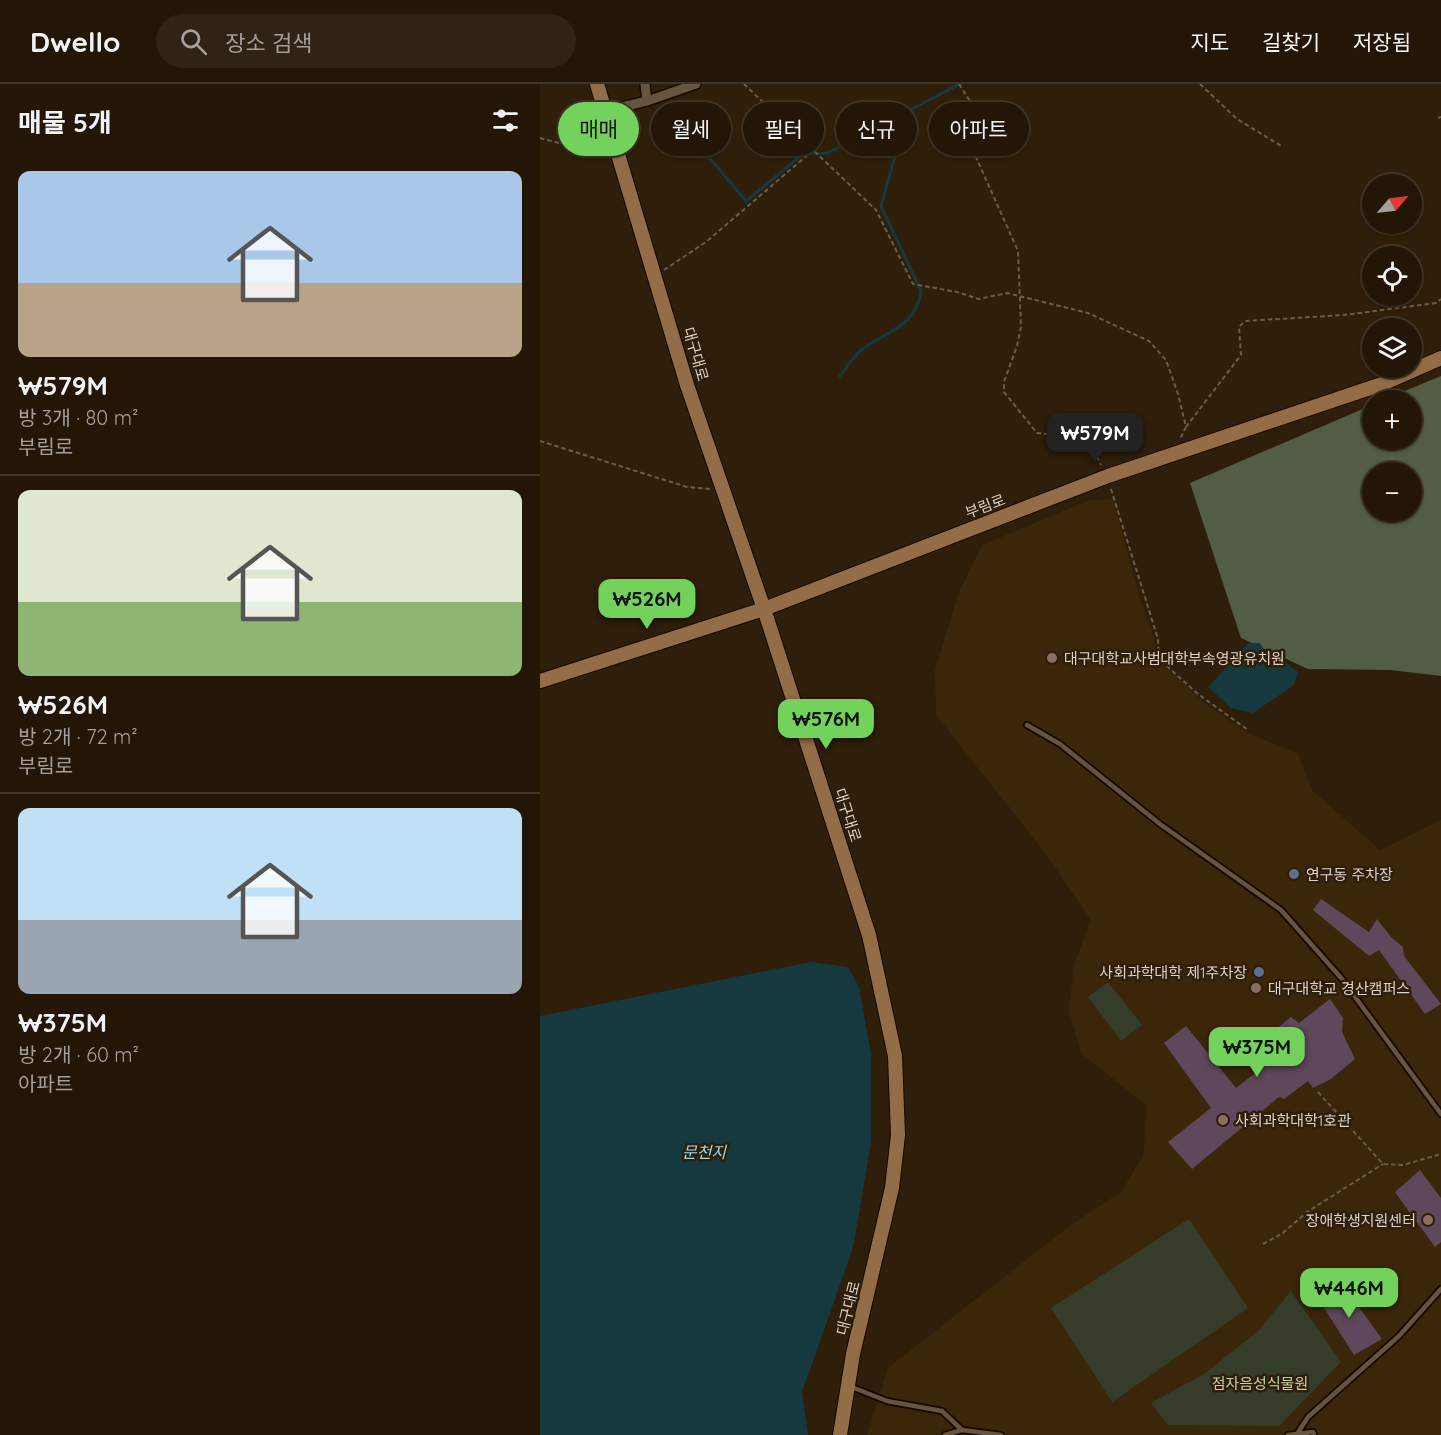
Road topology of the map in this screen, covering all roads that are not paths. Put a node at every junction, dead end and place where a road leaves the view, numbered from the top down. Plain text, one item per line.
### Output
1 (597, 84) edge
2 (645, 84) edge
3 (696, 84) edge
4 (647, 101) junction
5 (602, 102) edge
6 (639, 103) edge
7 (617, 156) edge
8 (1441, 358) edge
9 (764, 609) junction
10 (540, 681) edge
11 (1027, 725) dead end
12 (1441, 1114) edge
13 (1441, 1288) edge
14 (847, 1384) junction
15 (962, 1430) junction
16 (1297, 1434) edge
17 (840, 1435) edge
18 (945, 1435) edge
19 (1001, 1435) edge
20 (1288, 1435) edge
21 (1314, 1435) edge

1 - 5 street, 대구대로
2 - 4 street
3 - 4 street
4 - 6 street
7 - 9 street, 대구대로
8 - 9 street, 부림로
9 - 10 street, 부림로
9 - 14 street, 대구대로
11 - 12 lane
13 - 16 lane
14 - 15 lane
14 - 17 street, 대구대로
15 - 18 lane
15 - 19 lane
16 - 20 lane
16 - 21 lane

